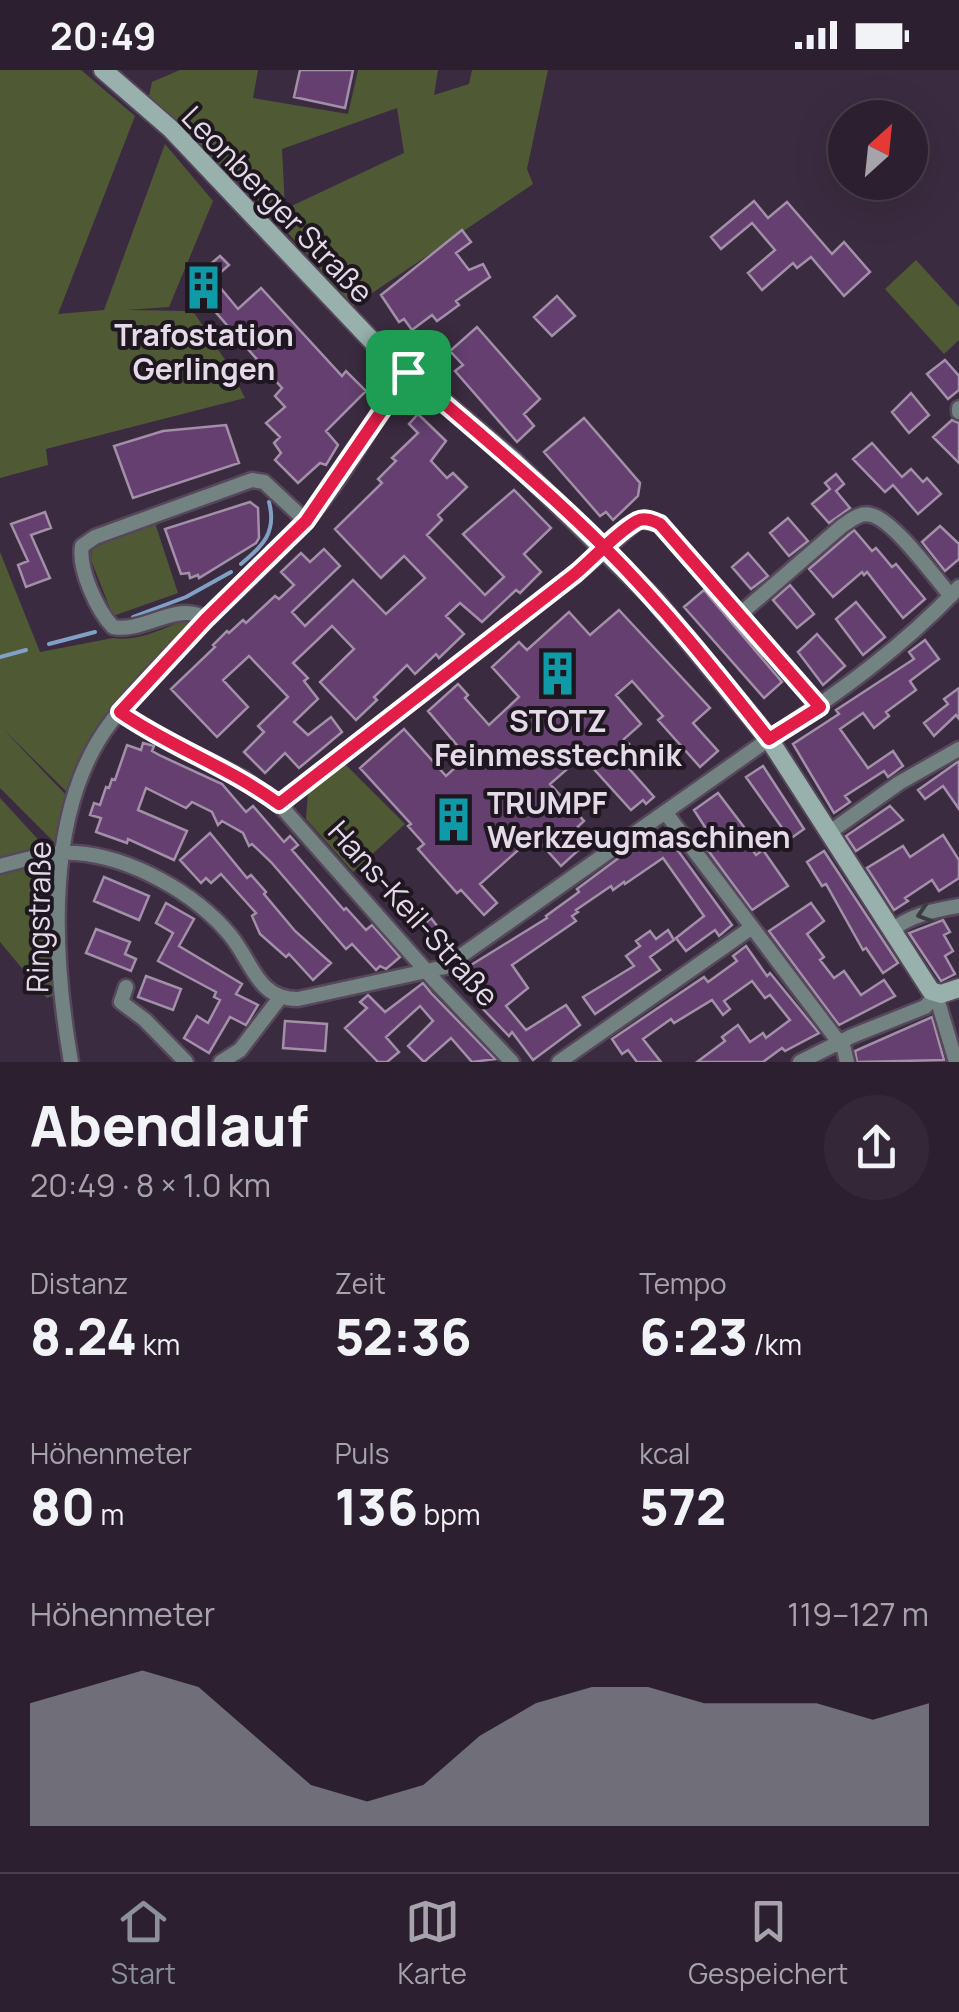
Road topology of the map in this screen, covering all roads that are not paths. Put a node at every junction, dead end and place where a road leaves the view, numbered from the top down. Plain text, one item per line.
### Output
1 (103, 70) edge
2 (408, 372) junction
3 (306, 521) junction
4 (606, 548) junction
5 (955, 592) edge
6 (739, 615) junction
7 (206, 619) junction
8 (820, 707) junction
9 (120, 712) junction
10 (769, 739) junction
11 (959, 748) edge
12 (279, 804) junction
13 (666, 812) junction
14 (830, 832) junction
15 (63, 853) junction
16 (0, 866) edge
17 (959, 906) edge
18 (750, 928) junction
19 (892, 930) junction
20 (426, 971) junction
21 (126, 987) dead end
22 (959, 988) edge
23 (936, 994) junction
24 (278, 999) junction
25 (839, 1042) junction
26 (71, 1062) edge
27 (186, 1062) edge
28 (221, 1062) edge
29 (512, 1062) edge
30 (559, 1062) edge
31 (800, 1062) edge
32 (846, 1062) edge
33 (956, 1062) edge

1 - 2 main road, Leonberger Straße
2 - 3 street, Ringstraße
2 - 4 main road, Leonberger Straße
3 - 7 street, Ringstraße
3 - 7 street
4 - 6 street
4 - 10 main road, Leonberger Straße
4 - 12 street
5 - 6 street
5 - 8 street
6 - 8 street
7 - 9 street, Ringstraße
8 - 10 street
9 - 12 street, Hans-Keil-Straße
9 - 15 street, Ringstraße
10 - 13 street
10 - 14 main road, Leonberger Straße
11 - 14 street
12 - 20 street, Hans-Keil-Straße
13 - 18 street
13 - 20 street
14 - 19 main road, Leonberger Straße
15 - 16 street
15 - 24 street
15 - 26 street, Ringstraße
17 -> 19 street
18 - 25 street
18 - 30 street
19 - 23 main road, Leonberger Straße
20 - 24 street
20 - 29 street, Hans-Keil-Straße
21 - 27 street
22 - 23 main road
23 - 25 street
23 - 33 street
24 - 28 street
25 - 31 street
25 - 32 street

